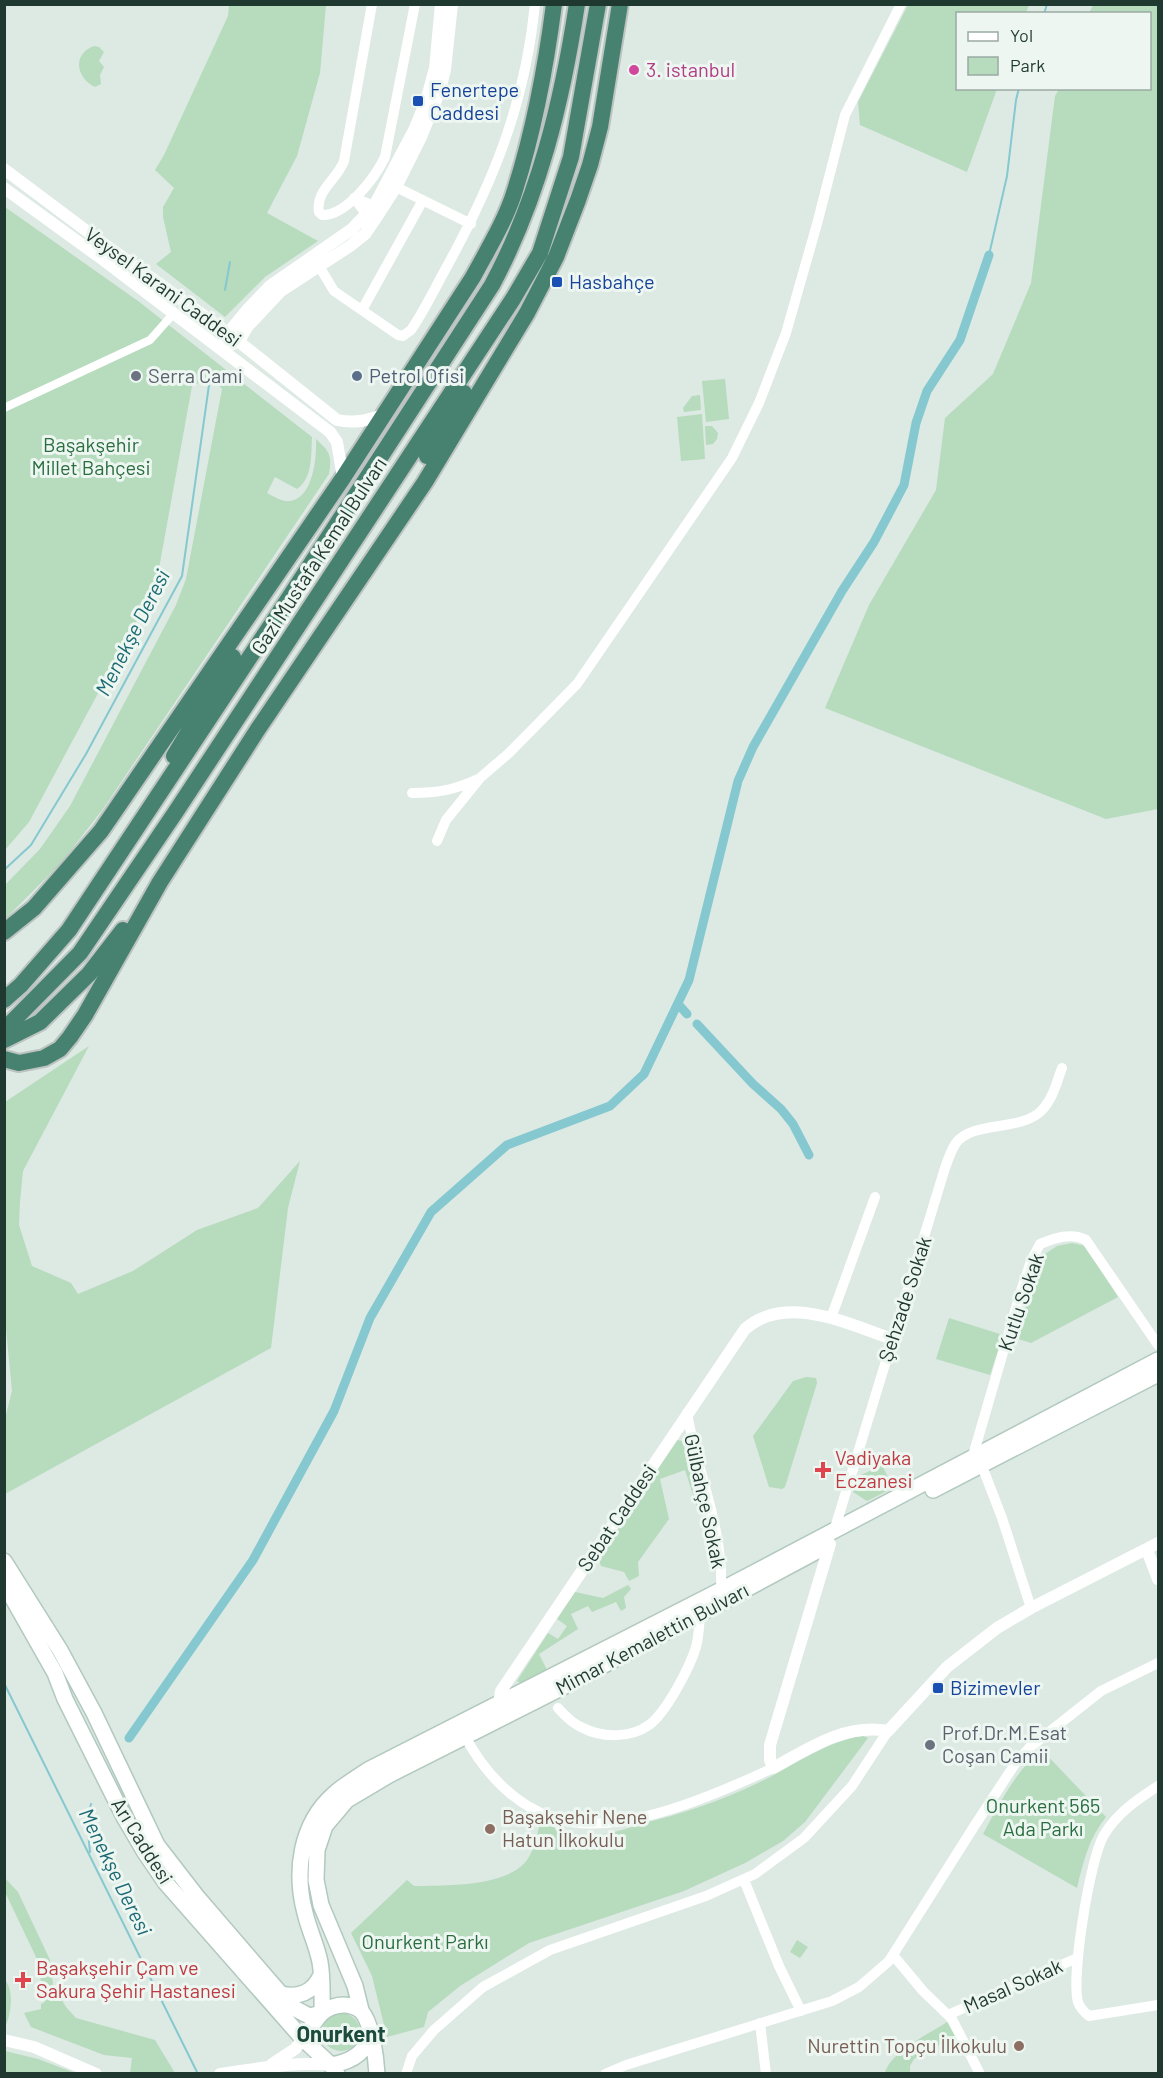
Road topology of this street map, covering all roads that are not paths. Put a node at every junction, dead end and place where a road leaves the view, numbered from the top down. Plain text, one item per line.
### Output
1 (370, 4) edge
2 (415, 4) edge
3 (441, 4) edge
4 (452, 4) edge
5 (535, 4) edge
6 (554, 4) edge
7 (577, 4) edge
8 (598, 4) edge
9 (620, 4) edge
10 (901, 4) edge
11 (4, 169) edge
12 (396, 187) junction
13 (4, 188) edge
14 (354, 198) junction
15 (423, 201) junction
16 (370, 211) junction
17 (471, 224) junction
18 (319, 266) junction
19 (513, 299) junction
20 (362, 310) junction
21 (174, 313) junction
22 (228, 333) junction
23 (238, 341) junction
24 (222, 350) junction
25 (4, 408) edge
26 (386, 414) junction
27 (343, 478) junction
28 (362, 573) junction
29 (480, 778) junction
30 (412, 793) dead end
31 (138, 827) junction
32 (437, 841) dead end
33 (160, 882) junction
34 (4, 932) edge
35 (4, 1000) edge
36 (4, 1030) edge
37 (4, 1040) edge
38 (4, 1059) edge
39 (1062, 1068) dead end
40 (875, 1197) dead end
41 (831, 1318) junction
42 (892, 1339) junction
43 (1158, 1346) edge
44 (1158, 1360) edge
45 (1158, 1374) edge
46 (687, 1413) junction
47 (977, 1462) junction
48 (832, 1538) junction
49 (1158, 1543) edge
50 (1147, 1550) junction
51 (4, 1561) edge
52 (1158, 1579) edge
53 (4, 1583) edge
54 (721, 1597) junction
55 (1031, 1608) junction
56 (700, 1615) junction
57 (1158, 1662) edge
58 (499, 1703) junction
59 (558, 1708) dead end
60 (888, 1731) junction
61 (465, 1736) junction
62 (773, 1768) junction
63 (1158, 1786) edge
64 (744, 1880) junction
65 (893, 1955) junction
66 (1077, 1958) junction
67 (321, 1975) junction
68 (279, 1993) junction
69 (1158, 2005) edge
70 (361, 2010) junction
71 (801, 2011) junction
72 (322, 2013) junction
73 (948, 2015) junction
74 (760, 2023) junction
75 (370, 2034) junction
76 (303, 2039) junction
77 (4, 2040) edge
78 (265, 2067) junction
79 (334, 2069) edge
80 (96, 2073) edge
81 (220, 2073) edge
82 (376, 2073) edge
83 (406, 2073) edge
84 (605, 2073) edge
85 (766, 2073) edge
86 (980, 2073) edge

1 - 14 street
2 - 14 street
3 - 16 street
4 - 12 street
5 - 17 street
6 - 26 highway
7 - 31 highway, Gazi Mustafa Kemal Bulvarı
8 - 19 highway, Gazi Mustafa Kemal Bulvarı
9 - 28 highway
10 - 29 street
11 - 22 street, Veysel Karani Caddesi
12 - 15 street
12 - 18 street
13 - 21 street, Veysel Karani Caddesi
14 - 16 street
15 - 17 street
15 - 20 street
16 - 22 street
17 - 20 street
18 - 20 street
18 - 23 street
19 - 28 highway
19 - 36 highway, Gazi Mustafa Kemal Bulvarı
21 - 24 street, Veysel Karani Caddesi
21 - 25 street
22 - 23 street, Veysel Karani Caddesi
22 - 24 street
23 - 24 street
23 - 26 street, Veysel Karani Caddesi
24 - 27 street, Veysel Karani Caddesi
26 - 27 highway
27 - 31 highway
27 - 34 highway
28 - 33 highway
29 - 30 street
29 - 32 street
31 - 35 highway, Gazi Mustafa Kemal Bulvarı
33 - 37 highway
33 - 38 highway
39 - 42 street, Şehzade Sokak
40 - 41 street
41 - 42 street
41 - 46 street, Sebat Caddesi
42 - 48 street, Şehzade Sokak
43 - 47 street, Kutlu Sokak
44 - 47 main road
45 - 47 main road
46 - 54 street, Gülbahçe Sokak
46 - 58 street, Sebat Caddesi
47 - 48 main road
47 - 55 street
48 - 54 main road
48 - 62 street
49 - 50 street
50 - 52 street
50 - 55 street
51 - 68 main road, Arı Caddesi
53 - 76 main road, Arı Caddesi
54 - 56 main road, Mimar Kemalettin Bulvarı
54 - 58 main road
55 - 60 street
56 - 59 street
56 - 61 main road, Mimar Kemalettin Bulvarı
57 - 65 street
58 - 67 main road
60 - 62 street
60 - 64 street
61 - 62 street
61 - 70 main road, Mimar Kemalettin Bulvarı
63 - 66 street
64 - 71 street
64 - 83 street
65 - 71 street
65 - 73 street
66 - 69 street
66 - 73 street, Masal Sokak
67 - 68 main road
67 - 72 main road
68 - 72 main road, Arı Caddesi
70 - 72 main road
70 - 75 main road
71 - 74 street
72 - 76 main road
73 - 86 street
74 - 84 street
74 - 85 street
75 - 79 main road
75 - 82 main road
76 - 78 street
76 - 79 main road, Arı Caddesi
77 - 80 street
78 - 79 street
78 - 81 street

